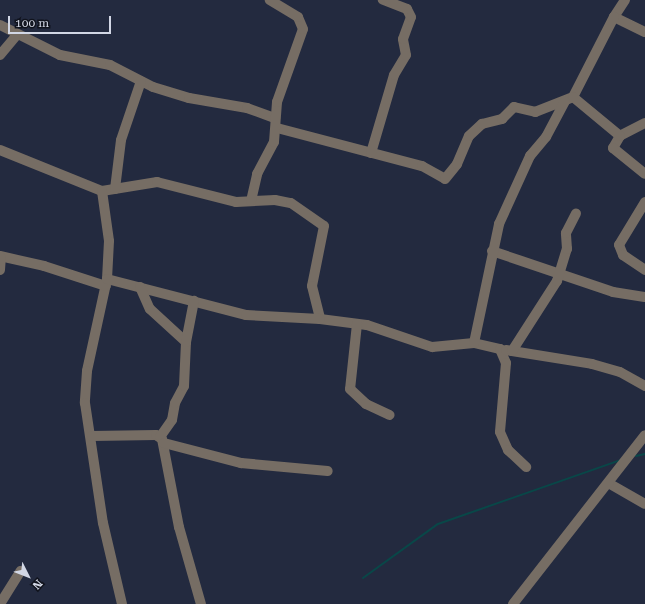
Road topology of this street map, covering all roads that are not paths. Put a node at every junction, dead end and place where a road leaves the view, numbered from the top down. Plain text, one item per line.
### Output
1 (270, 0) edge
2 (382, 0) edge
3 (624, 0) edge
4 (614, 18) junction
5 (0, 25) edge
6 (645, 32) edge
7 (16, 36) junction
8 (0, 55) edge
9 (141, 81) junction
10 (569, 100) junction
11 (276, 123) junction
12 (645, 123) edge
13 (620, 136) junction
14 (0, 150) edge
15 (371, 153) junction
16 (645, 174) edge
17 (115, 190) junction
18 (102, 191) junction
19 (250, 201) junction
20 (645, 202) edge
21 (576, 213) dead end
22 (492, 251) junction
23 (0, 257) edge
24 (0, 270) edge
25 (645, 270) edge
26 (559, 275) junction
27 (106, 283) junction
28 (140, 287) junction
29 (645, 297) edge
30 (194, 301) junction
31 (320, 319) junction
32 (357, 324) junction
33 (186, 342) junction
34 (474, 343) junction
35 (500, 349) junction
36 (512, 350) junction
37 (645, 386) edge
38 (390, 415) dead end
39 (645, 435) edge
40 (92, 436) junction
41 (162, 440) junction
42 (526, 467) dead end
43 (328, 471) dead end
44 (610, 484) junction
45 (645, 504) edge
46 (21, 571) dead end
47 (0, 604) edge
48 (122, 604) edge
49 (201, 604) edge
50 (513, 604) edge

1 - 11 street
2 - 15 street
3 - 4 street
4 - 6 street
4 - 10 street
5 - 7 street
7 - 8 street
7 - 9 street
9 - 11 street
9 - 17 street
10 - 13 street
10 - 15 street
10 - 22 street
11 - 15 street
11 - 19 street
12 - 13 street
13 - 16 street
14 - 18 street
17 - 18 street
17 - 19 street
18 - 27 street
19 - 31 street
20 - 25 street
21 - 26 street
22 - 26 street
22 - 34 street
23 - 24 street
23 - 27 street
26 - 29 street
26 - 36 street
27 - 28 street
27 - 40 street
28 - 30 street
28 - 33 street
30 - 31 street
30 - 33 street
31 - 32 street
32 - 34 street
32 - 38 street
33 - 41 street
34 - 35 street
35 - 36 street
35 - 42 street
36 - 37 street
39 - 44 street
40 - 41 street
40 - 48 street
41 - 43 street
41 - 49 street
44 - 45 street
44 - 50 street
46 - 47 street

